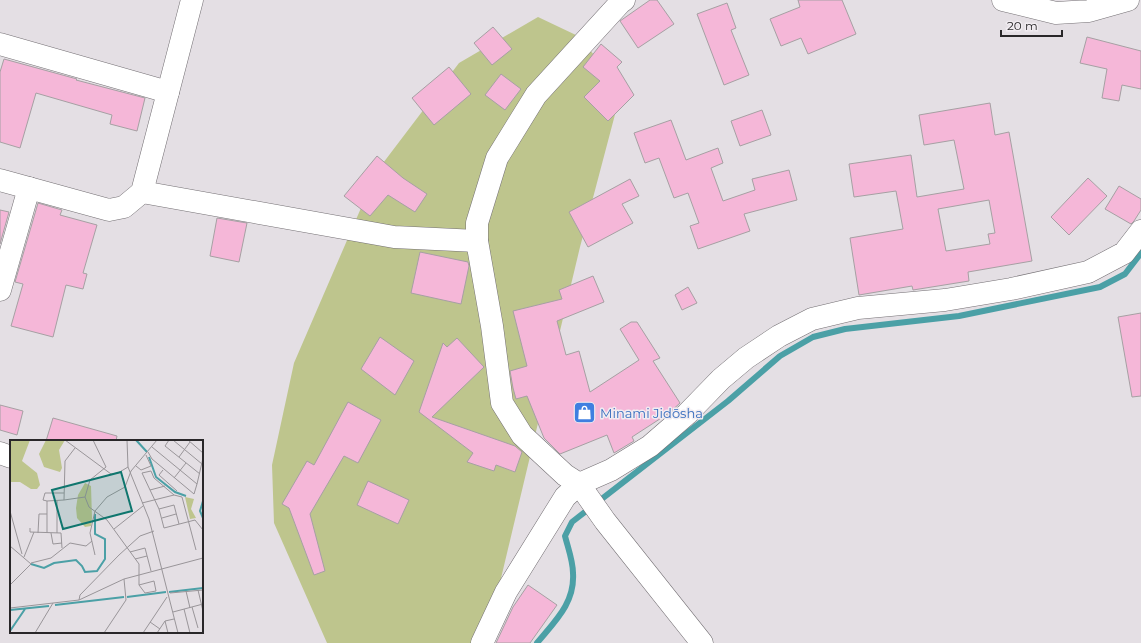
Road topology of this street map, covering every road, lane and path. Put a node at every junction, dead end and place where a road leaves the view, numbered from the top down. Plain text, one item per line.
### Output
1 (192, 0) edge
2 (624, 0) edge
3 (1003, 0) edge
4 (1128, 0) edge
5 (0, 44) edge
6 (168, 92) junction
7 (0, 180) edge
8 (29, 188) junction
9 (142, 192) junction
10 (1141, 231) edge
11 (477, 240) junction
12 (0, 290) edge
13 (0, 453) edge
14 (10, 457) edge
15 (584, 490) junction
16 (482, 643) edge
17 (702, 643) edge

1 - 6 street
2 - 11 street
3 - 4 street
5 - 6 street
6 - 9 street
7 - 8 street
8 - 9 street
8 - 12 street
9 - 11 street
10 - 15 street
11 - 15 street
13 - 14 street
15 - 16 street
15 - 17 street

